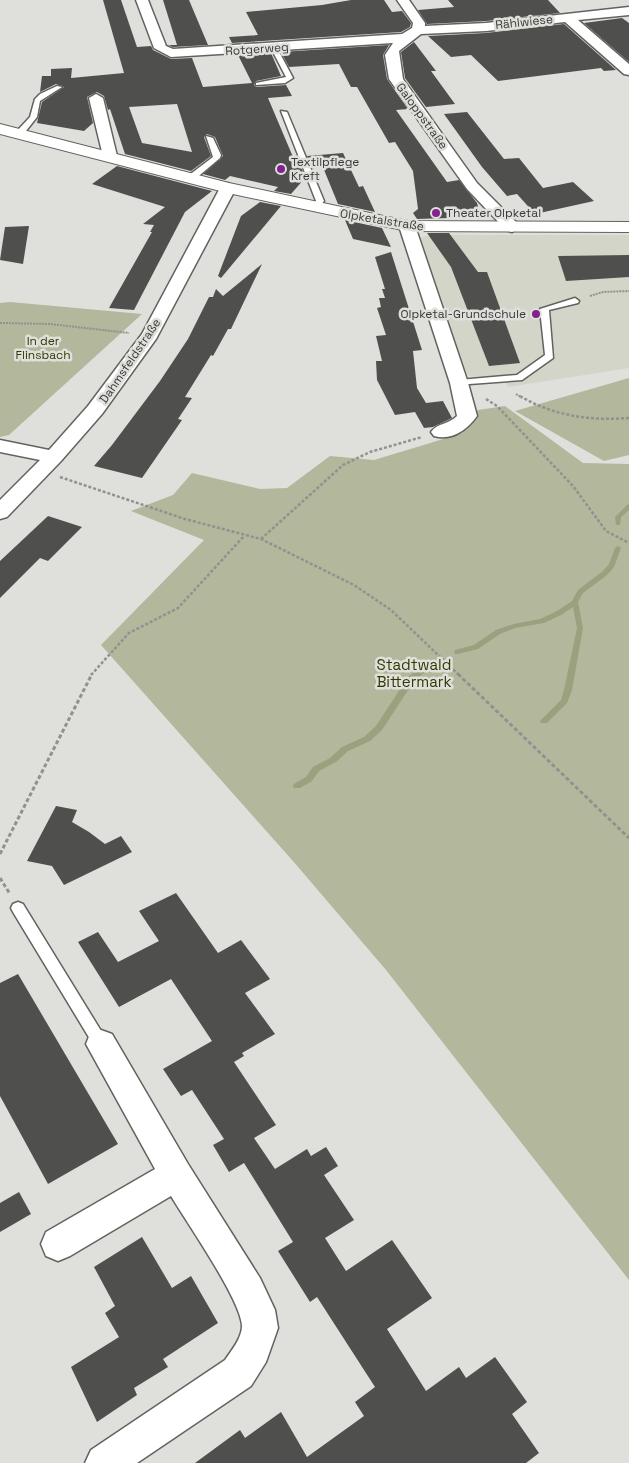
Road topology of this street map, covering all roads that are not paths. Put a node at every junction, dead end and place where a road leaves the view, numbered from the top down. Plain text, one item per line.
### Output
1 (142, 0) edge
2 (403, 0) edge
3 (629, 11) edge
4 (568, 18) junction
5 (418, 30) junction
6 (405, 38) junction
7 (274, 48) junction
8 (629, 71) edge
9 (258, 84) dead end
10 (59, 87) dead end
11 (96, 98) dead end
12 (283, 112) dead end
13 (0, 129) edge
14 (19, 134) junction
15 (209, 138) dead end
16 (110, 156) junction
17 (191, 178) junction
18 (228, 188) junction
19 (315, 207) junction
20 (407, 226) junction
21 (512, 227) junction
22 (629, 227) edge
23 (575, 300) dead end
24 (459, 384) junction
25 (441, 432) road end
26 (0, 446) edge
27 (54, 457) junction
28 (0, 512) edge
29 (18, 908) dead end
30 (101, 1044) joint
31 (176, 1175) junction
32 (58, 1244) dead end
33 (104, 1463) edge

1 - 7 street, Rotgerweg
2 - 5 street
3 - 4 street, Rählwiese
4 - 5 street, Rählwiese
4 - 8 street
5 - 6 street, Galoppstraße
6 - 7 street, Rotgerweg
6 - 21 street, Galoppstraße
7 - 9 lane
10 - 14 lane
11 - 16 street
12 - 19 lane, Olpketalstraße
13 - 14 street, Olpketalstraße
14 - 16 street, Olpketalstraße
15 - 17 lane
16 - 17 street, Olpketalstraße
17 - 18 street, Olpketalstraße
18 - 19 street, Olpketalstraße
18 - 27 street, Dahmsfeldstraße
19 - 20 street, Olpketalstraße
20 - 21 street, Olpketalstraße
20 - 24 street
21 - 22 street, Olpketalstraße
23 - 24 lane
24 - 25 street
26 - 27 street
27 - 28 street, Dahmsfeldstraße
29 - 30 lane
30 - 31 street
31 - 32 street
31 - 33 street

